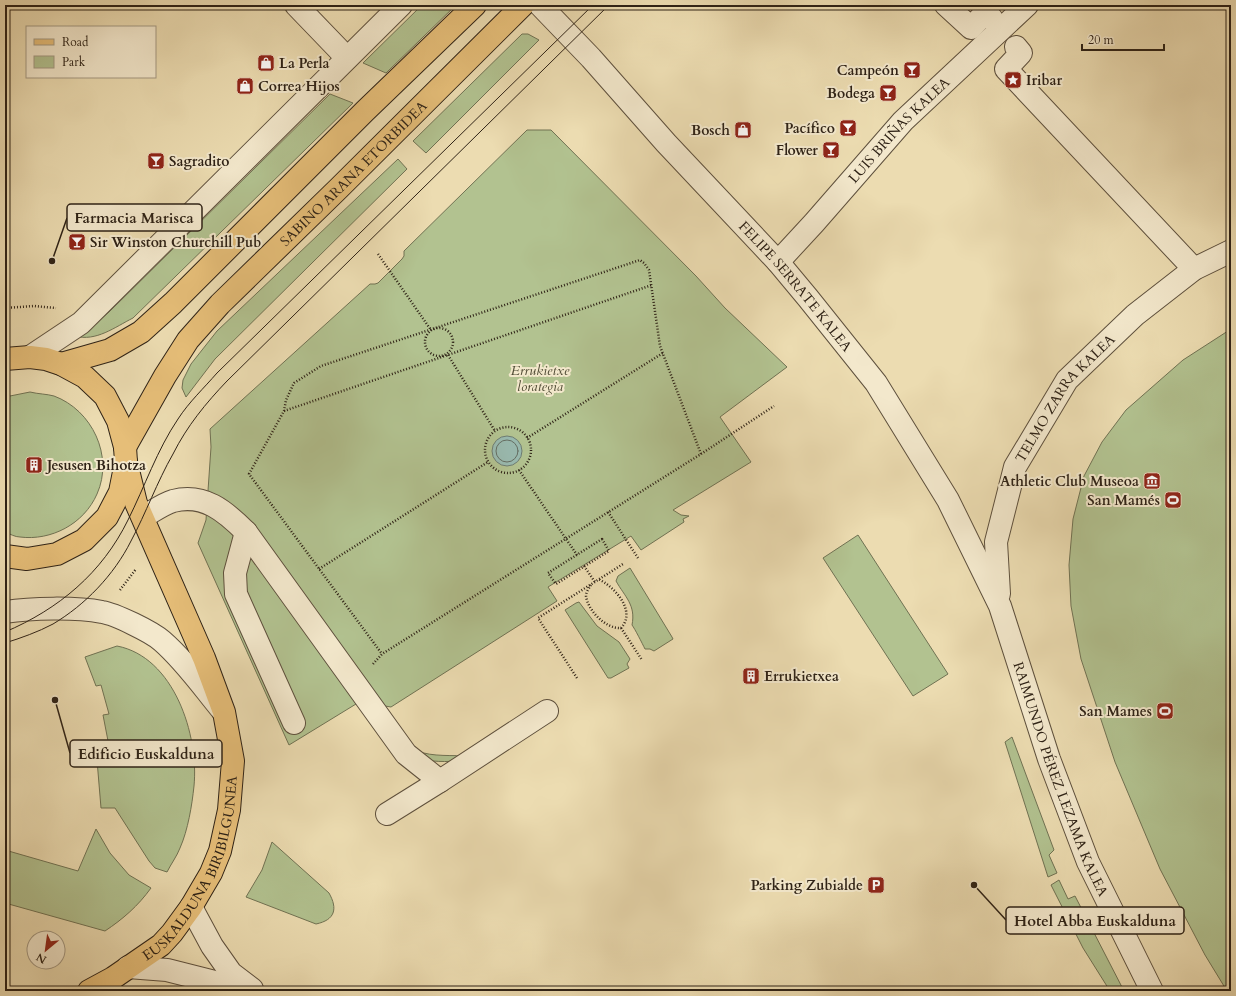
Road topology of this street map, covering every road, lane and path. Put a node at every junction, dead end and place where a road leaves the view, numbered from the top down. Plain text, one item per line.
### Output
1 (296, 5) edge
2 (401, 5) edge
3 (475, 5) edge
4 (523, 5) edge
5 (540, 5) edge
6 (946, 5) edge
7 (1027, 5) edge
8 (992, 19) dead end
9 (1016, 47) dead end
10 (347, 58) junction
11 (1231, 251) edge
12 (378, 254) dead end
13 (778, 262) junction
14 (1194, 269) junction
15 (652, 285) junction
16 (5, 308) edge
17 (90, 314) junction
18 (431, 330) junction
19 (663, 353) junction
20 (448, 355) junction
21 (30, 357) junction
22 (5, 359) edge
23 (61, 364) junction
24 (774, 406) dead end
25 (284, 410) junction
26 (495, 431) junction
27 (527, 438) junction
28 (700, 454) junction
29 (126, 455) junction
30 (488, 462) junction
31 (519, 470) junction
32 (608, 512) junction
33 (143, 518) junction
34 (246, 532) junction
35 (566, 538) junction
36 (577, 555) junction
37 (5, 556) edge
38 (638, 558) dead end
39 (623, 564) dead end
40 (584, 566) junction
41 (137, 568) dead end
42 (319, 569) junction
43 (598, 579) junction
44 (595, 582) junction
45 (591, 584) junction
46 (120, 591) dead end
47 (1000, 606) junction
48 (5, 612) edge
49 (621, 628) junction
50 (382, 654) junction
51 (642, 660) dead end
52 (576, 678) dead end
53 (355, 683) junction
54 (547, 711) dead end
55 (224, 712) junction
56 (294, 723) dead end
57 (440, 781) junction
58 (387, 814) dead end
59 (192, 907) junction
60 (128, 967) junction
61 (89, 991) edge
62 (250, 991) edge
63 (255, 991) edge
64 (1152, 991) edge

1 - 10 street
2 - 10 street
3 - 23 main road
4 - 29 main road, SABINO ARANA ETORBIDEA
5 - 13 street, FELIPE SERRATE KALEA
6 - 8 street
7 - 13 street, LUIS BRIÑAS KALEA
9 - 14 street
10 - 17 street
11 - 14 street, TELMO ZARRA KALEA
12 - 18 path
13 - 47 street, FELIPE SERRATE KALEA
14 - 47 street, TELMO ZARRA KALEA
15 - 18 path
15 - 19 path
15 - 20 path
16 - 17 path
17 - 21 street
18 - 20 path
18 - 20 path
18 - 25 path
19 - 27 path
19 - 28 path
20 - 25 path
20 - 26 path
21 - 22 main road, EUSKALDUNA BIRIBILGUNEA
21 - 23 main road, EUSKALDUNA BIRIBILGUNEA
23 - 29 main road, EUSKALDUNA BIRIBILGUNEA
24 - 28 path
25 - 42 path
26 - 27 path
26 - 30 path
27 - 31 path
28 - 32 path
29 - 33 main road, EUSKALDUNA BIRIBILGUNEA
29 - 37 main road
30 - 31 path
30 - 42 path
31 - 35 path
32 - 35 path
32 - 38 path
33 - 34 street
33 - 55 main road, EUSKALDUNA BIRIBILGUNEA
34 - 53 street
34 - 56 street
35 - 36 path
35 - 50 path
36 - 40 path
36 - 40 path
39 - 43 path
40 - 44 path
41 - 46 path
42 - 50 path
43 - 44 path
43 - 49 path
44 - 45 path
45 - 49 path
45 - 52 path
47 - 64 street, RAIMUNDO PÉREZ LEZAMA KALEA
48 - 55 street, EUSKALDUNA BIRIBILGUNEA
49 - 51 path
50 - 53 path
53 - 57 street
54 - 57 street
55 - 59 main road, EUSKALDUNA BIRIBILGUNEA
57 - 58 street
59 - 60 main road, EUSKALDUNA BIRIBILGUNEA
59 - 63 street
60 - 61 main road, EUSKALDUNA BIRIBILGUNEA
60 - 62 street

